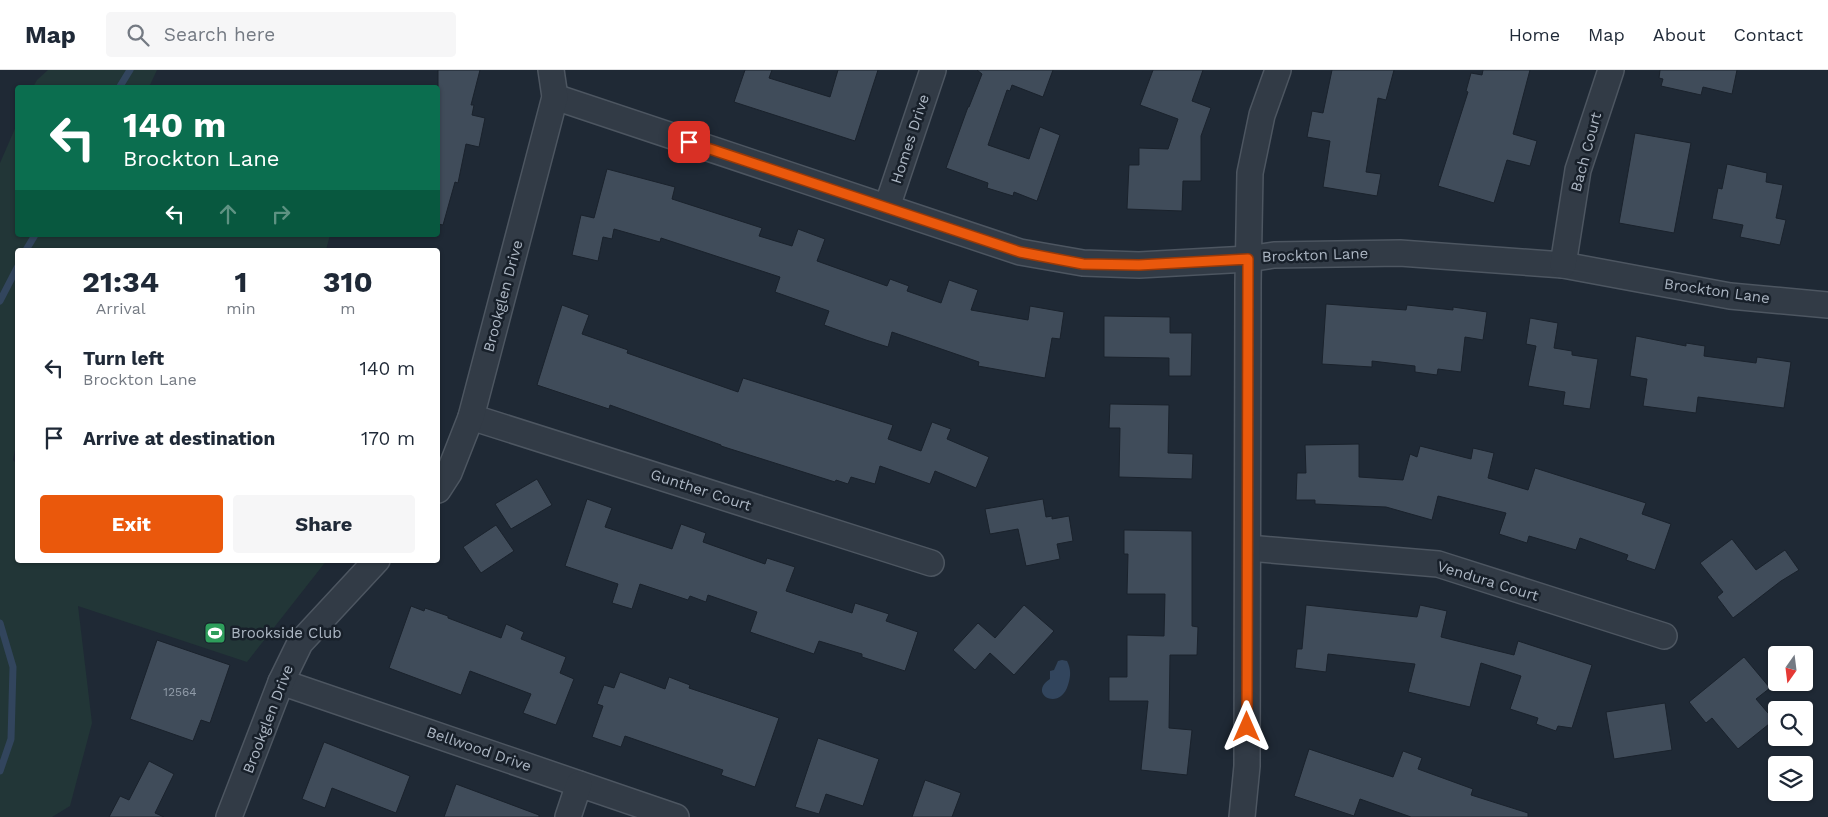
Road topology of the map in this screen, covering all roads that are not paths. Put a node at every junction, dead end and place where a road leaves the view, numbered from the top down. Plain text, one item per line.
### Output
1 (551, 70) edge
2 (932, 70) edge
3 (1278, 70) edge
4 (1611, 70) edge
5 (555, 97) junction
6 (886, 207) junction
7 (1248, 259) junction
8 (1562, 265) junction
9 (1828, 305) edge
10 (471, 417) junction
11 (440, 487) edge
12 (1248, 548) junction
13 (374, 563) edge
14 (931, 563) dead end
15 (1664, 636) dead end
16 (281, 682) junction
17 (579, 784) junction
18 (229, 817) edge
19 (568, 817) edge
20 (676, 817) edge
21 (1242, 817) edge

1 - 5 street
2 - 6 street, Homes Drive
3 - 7 street
4 - 8 street, Bach Court
5 - 6 street, Brockton Lane
5 - 10 street, Brookglen Drive
6 - 7 street, Brockton Lane
7 - 8 street, Brockton Lane
7 - 12 street
8 - 9 street, Brockton Lane
10 - 11 street, Brookglen Drive
10 - 14 street, Gunther Court
12 - 15 street, Vendura Court
12 - 21 street
13 - 16 street, Brookglen Drive
16 - 17 street, Bellwood Drive
16 - 18 street, Brookglen Drive
17 - 19 street
17 - 20 street, Bellwood Drive

